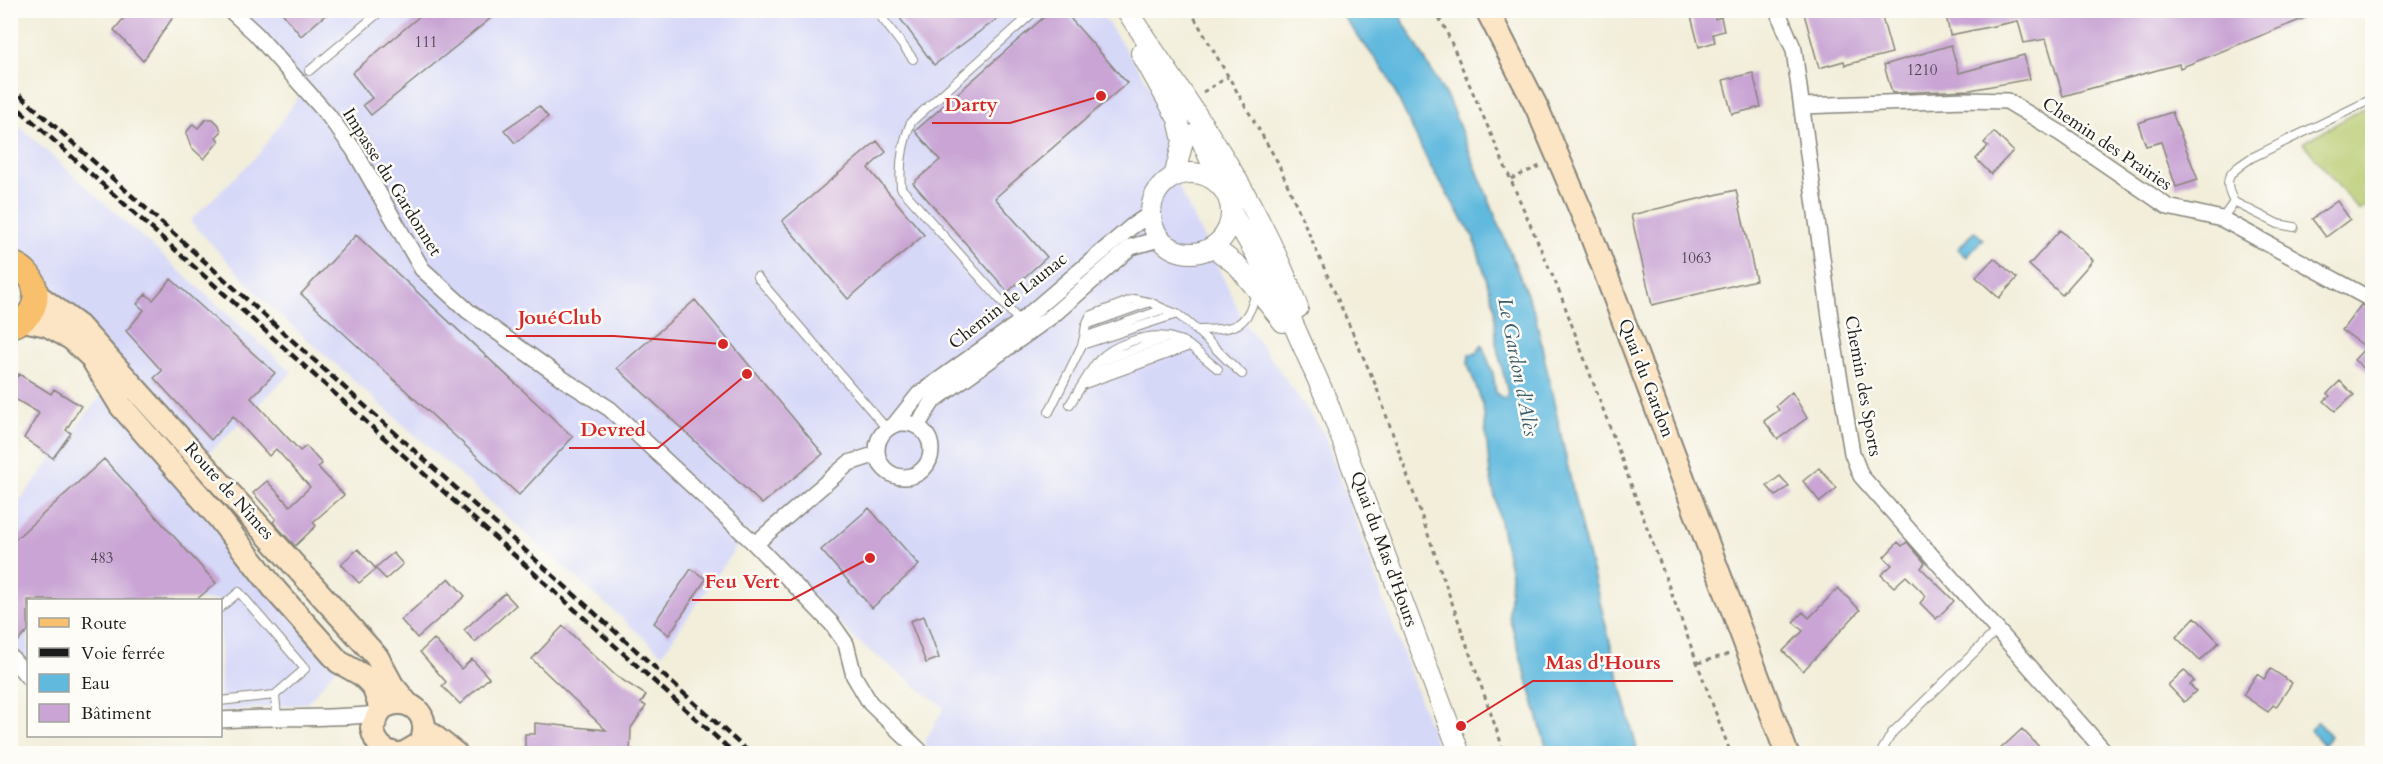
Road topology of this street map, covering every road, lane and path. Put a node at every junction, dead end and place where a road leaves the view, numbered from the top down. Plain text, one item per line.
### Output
1 (230, 10) edge
2 (382, 10) edge
3 (876, 10) edge
4 (1114, 10) edge
5 (1125, 10) edge
6 (1190, 10) edge
7 (1434, 10) edge
8 (1487, 10) edge
9 (1777, 10) edge
10 (1034, 11) edge
11 (913, 59) dead end
12 (309, 71) dead end
13 (1228, 77) junction
14 (1183, 93) junction
15 (2373, 99) edge
16 (1802, 106) junction
17 (1548, 163) dead end
18 (1174, 177) junction
19 (1510, 179) junction
20 (1222, 188) junction
21 (2234, 202) junction
22 (1232, 213) junction
23 (1150, 214) junction
24 (2222, 219) junction
25 (2294, 227) dead end
26 (1159, 239) junction
27 (1213, 248) junction
28 (10, 262) edge
29 (757, 277) dead end
30 (1257, 288) junction
31 (37, 295) junction
32 (2373, 300) edge
33 (1164, 309) junction
34 (1177, 314) junction
35 (1020, 322) junction
36 (17, 323) edge
37 (1198, 330) junction
38 (1083, 341) junction
39 (1182, 341) junction
40 (1191, 346) junction
41 (1304, 347) junction
42 (1218, 369) dead end
43 (1089, 374) junction
44 (1242, 374) dead end
45 (1082, 385) junction
46 (1071, 404) dead end
47 (1049, 412) dead end
48 (891, 426) junction
49 (917, 426) junction
50 (877, 454) junction
51 (755, 544) junction
52 (222, 606) edge
53 (1998, 629) junction
54 (1733, 652) dead end
55 (10, 656) edge
56 (1697, 664) junction
57 (27, 676) edge
58 (275, 695) junction
59 (222, 701) edge
60 (406, 702) junction
61 (277, 716) junction
62 (222, 720) edge
63 (425, 729) junction
64 (391, 740) edge
65 (919, 750) dead end
66 (456, 753) edge
67 (1460, 753) edge
68 (1505, 753) edge
69 (1731, 753) edge
70 (1786, 753) edge
71 (1880, 753) edge
72 (2107, 753) edge

1 - 51 street, Impasse du Gardonnet
2 - 12 lane
3 - 11 lane
4 - 18 street
5 - 14 street, Quai du Mas d'Hours
6 - 13 path
7 - 19 path
8 - 70 main road, Quai du Gardon
9 - 16 street, Chemin des Sports
10 - 35 lane
13 - 14 path
13 - 68 path
14 - 20 street, Quai du Mas d'Hours
14 - 41 street, Quai du Mas d'Hours
15 - 21 lane
16 - 24 street, Chemin des Prairies
16 - 53 street, Chemin des Sports
17 - 19 path
18 - 20 street
18 - 23 street
19 - 56 path
20 - 22 street
21 - 24 lane
21 - 25 lane
22 - 27 street
22 - 41 street, Quai du Mas d'Hours
23 - 26 street
23 - 35 street, Chemin de Launac
24 - 32 street, Chemin des Prairies
26 - 27 street
26 - 49 street, Chemin de Launac
27 - 30 street, Quai du Mas d'Hours
28 - 31 main road
29 - 48 lane
30 - 37 lane
30 - 41 street, Quai du Mas d'Hours
31 - 36 main road
31 - 60 main road, Route de Nîmes
33 - 34 lane
33 - 38 lane
33 - 38 lane
34 - 37 lane
34 - 38 lane
35 - 48 street, Chemin de Launac
36 - 64 main road, Route de Nîmes
37 - 44 lane
38 - 47 lane
39 - 40 lane
39 - 43 lane
39 - 43 lane
40 - 42 lane
40 - 45 lane
41 - 67 street, Quai du Mas d'Hours
43 - 45 lane
45 - 46 lane
48 - 49 street
48 - 50 street
49 - 50 street
50 - 51 street
51 - 65 street
52 - 58 lane
53 - 71 lane
53 - 72 street, Chemin des Sports
54 - 56 path
55 - 57 street
56 - 69 path
58 - 59 lane
58 - 61 lane
60 - 63 main road, Route de Nîmes
60 - 64 main road
61 - 62 street
61 - 64 street
63 - 64 main road
63 - 66 main road

